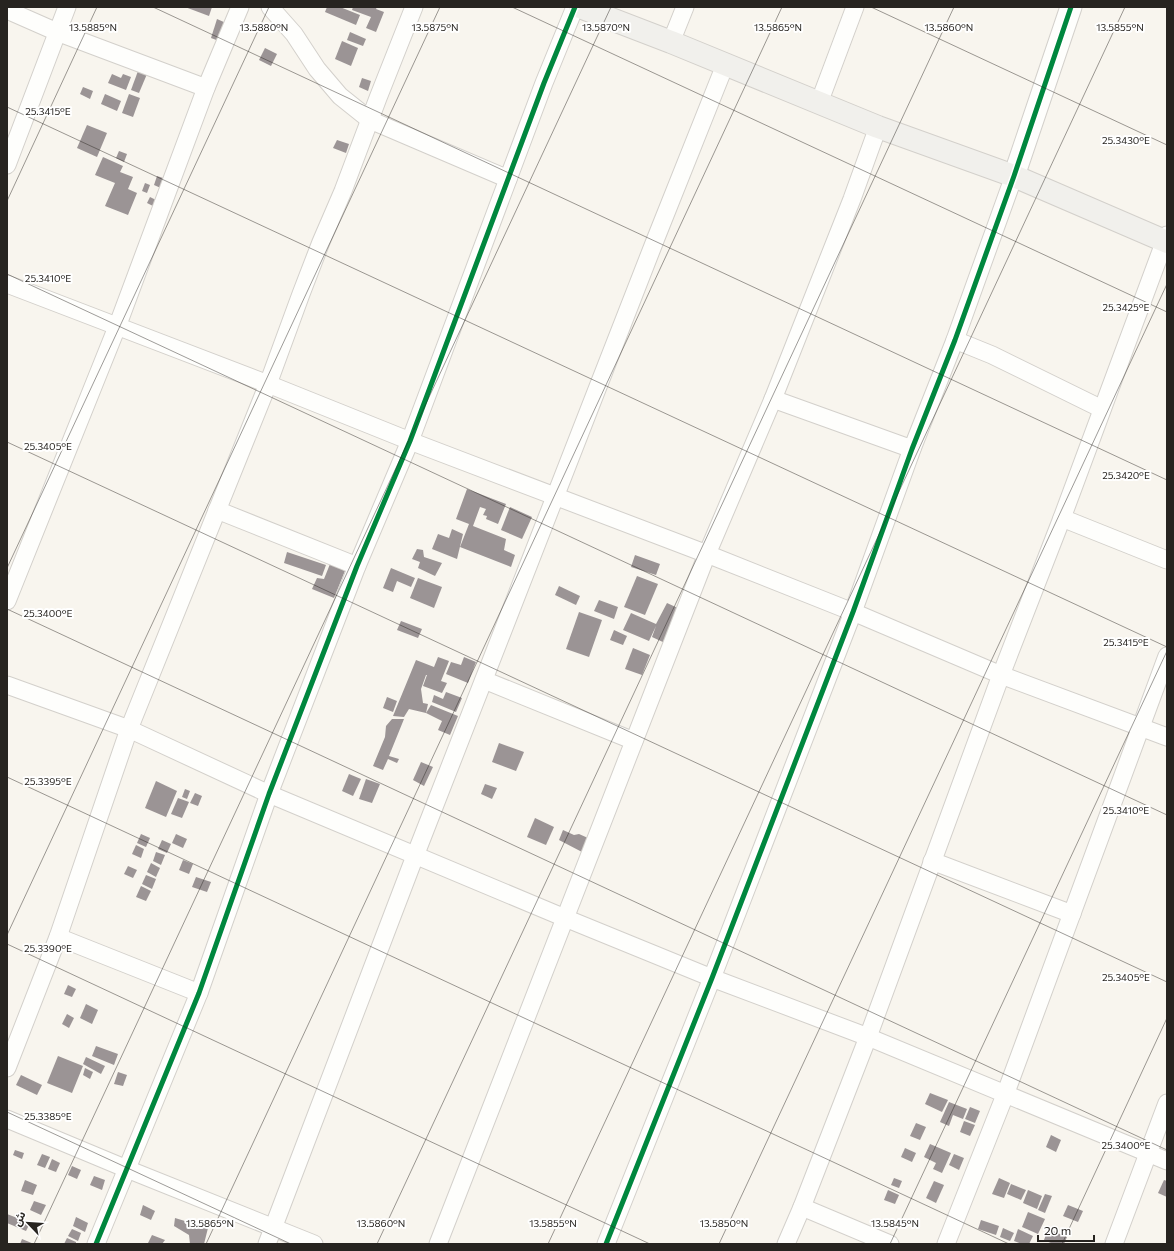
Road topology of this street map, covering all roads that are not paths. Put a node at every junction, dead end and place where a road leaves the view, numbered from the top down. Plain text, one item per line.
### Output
1 (67, 7) edge
2 (240, 7) edge
3 (270, 7) edge
4 (414, 7) edge
5 (575, 7) edge
6 (580, 7) edge
7 (685, 7) edge
8 (855, 7) edge
9 (1071, 7) edge
10 (7, 10) edge
11 (57, 32) junction
12 (671, 42) junction
13 (725, 65) junction
14 (206, 88) junction
15 (819, 103) junction
16 (370, 120) junction
17 (878, 127) junction
18 (7, 164) edge
19 (1014, 176) junction
20 (508, 179) junction
21 (1166, 240) edge
22 (7, 284) edge
23 (117, 327) junction
24 (955, 340) junction
25 (268, 384) junction
26 (773, 399) junction
27 (1102, 409) junction
28 (410, 441) junction
29 (912, 449) junction
30 (555, 496) junction
31 (217, 510) junction
32 (1062, 518) junction
33 (707, 554) junction
34 (1167, 560) edge
35 (357, 566) junction
36 (7, 601) edge
37 (853, 612) junction
38 (1167, 656) edge
39 (1001, 675) junction
40 (484, 680) junction
41 (7, 685) edge
42 (1141, 726) junction
43 (129, 729) junction
44 (1167, 737) edge
45 (634, 741) junction
46 (269, 794) junction
47 (415, 856) junction
48 (932, 861) junction
49 (1072, 914) junction
50 (565, 918) junction
51 (58, 937) junction
52 (712, 978) junction
53 (199, 993) junction
54 (868, 1037) junction
55 (7, 1068) edge
56 (1005, 1095) junction
57 (1167, 1103) edge
58 (7, 1118) edge
59 (1148, 1154) junction
60 (1167, 1161) edge
61 (127, 1169) junction
62 (802, 1207) junction
63 (270, 1236) edge
64 (96, 1244) edge
65 (314, 1244) edge
66 (438, 1244) edge
67 (606, 1244) edge
68 (786, 1244) edge
69 (890, 1244) edge
70 (946, 1244) edge
71 (1114, 1244) edge

1 - 11 street
2 - 14 street
3 - 16 street
4 - 16 street
5 - 20 street
6 - 12 main road
7 - 12 street
8 - 15 street
9 - 19 street
10 - 11 street
11 - 14 street
11 - 18 street
12 - 13 main road
13 - 15 main road
13 - 30 street
14 - 23 street
15 - 17 main road
16 - 20 street
16 - 25 street
17 - 19 main road
17 - 26 street
19 - 21 main road
19 - 24 street
20 - 28 street
21 - 27 street
22 - 23 street
23 - 25 street
23 - 36 street
24 - 27 street
24 - 29 street
25 - 28 street
25 - 31 street
26 - 29 street
26 - 33 street
27 - 32 street
28 - 30 street
28 - 35 street
29 - 37 street
30 - 33 street
30 - 40 street
31 - 35 street
31 - 43 street
32 - 34 street
32 - 39 street
33 - 37 street
33 - 45 street
35 - 46 street
37 - 39 street
37 - 52 street
38 - 42 street
39 - 42 street
39 - 48 street
40 - 45 street
40 - 47 street
41 - 43 street
42 - 44 street
42 - 49 street
43 - 46 street
43 - 51 street
45 - 50 street
46 - 47 street
46 - 53 street
47 - 50 street
47 - 63 street
48 - 49 street
48 - 54 street
49 - 56 street
50 - 52 street
50 - 66 street
51 - 53 street
51 - 55 street
52 - 54 street
52 - 67 street
53 - 61 street
54 - 56 street
54 - 62 street
56 - 59 street
56 - 70 street
57 - 59 street
58 - 61 street
59 - 60 street
59 - 71 street
61 - 63 street
61 - 64 street
62 - 68 street
62 - 69 street
63 - 65 street

